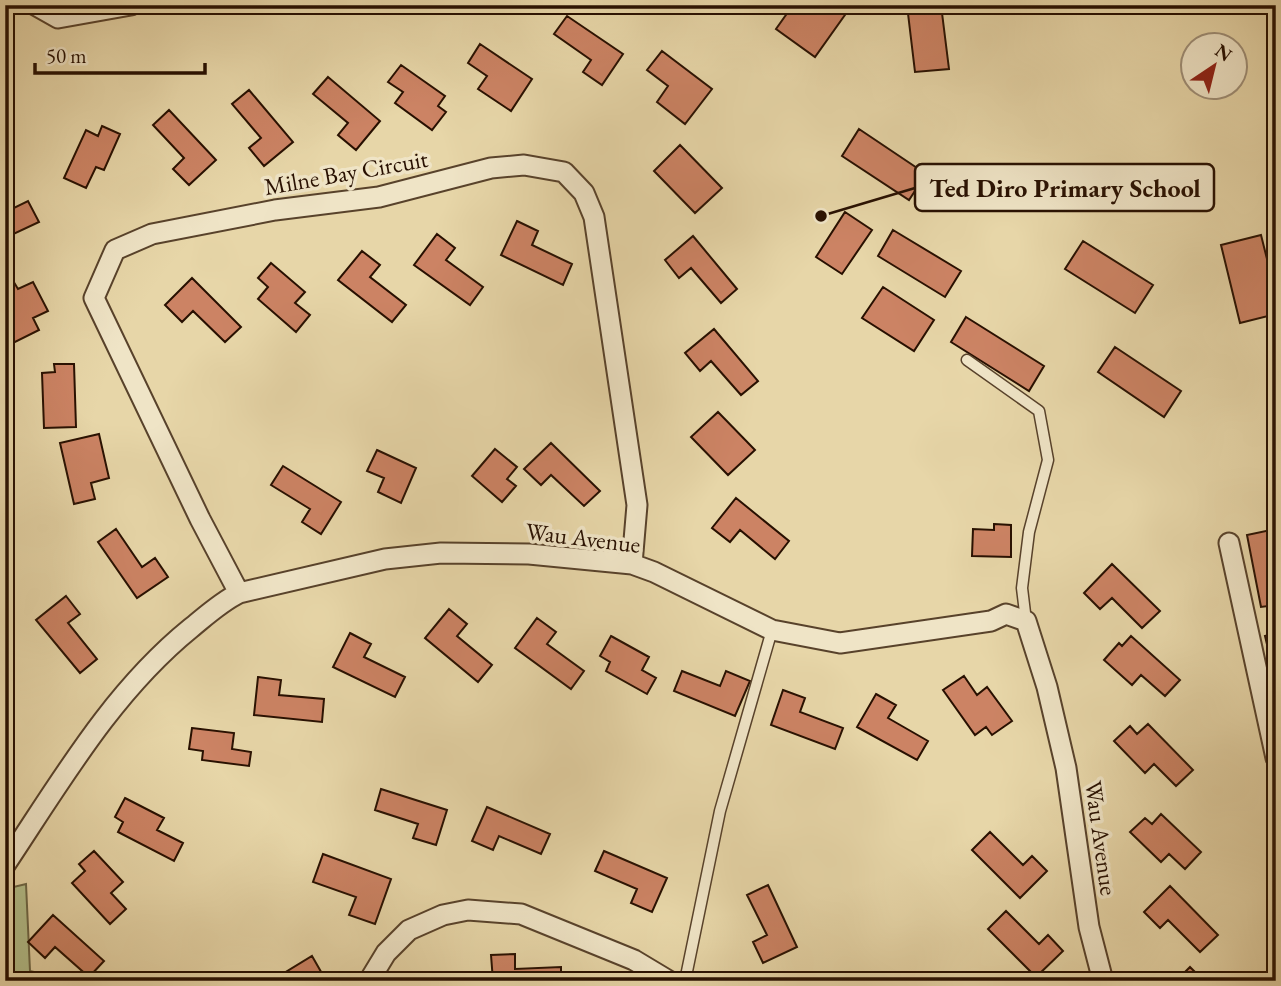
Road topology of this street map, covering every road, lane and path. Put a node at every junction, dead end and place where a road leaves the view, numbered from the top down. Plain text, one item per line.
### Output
1 (35, 5) edge
2 (131, 5) edge
3 (967, 360) dead end
4 (1229, 543) dead end
5 (632, 564) junction
6 (239, 593) junction
7 (1026, 621) junction
8 (772, 630) junction
9 (1276, 758) edge
10 (5, 864) edge
11 (369, 981) edge
12 (669, 981) edge
13 (685, 981) edge
14 (1103, 981) edge

1 - 2 street
3 - 7 lane
4 - 9 street
5 - 6 street, Wau Avenue
5 - 6 street, Milne Bay Circuit
5 - 8 street, Wau Avenue
6 - 10 street, Wau Avenue
7 - 8 street, Wau Avenue
7 - 14 street, Wau Avenue
8 - 13 lane
11 - 12 street

